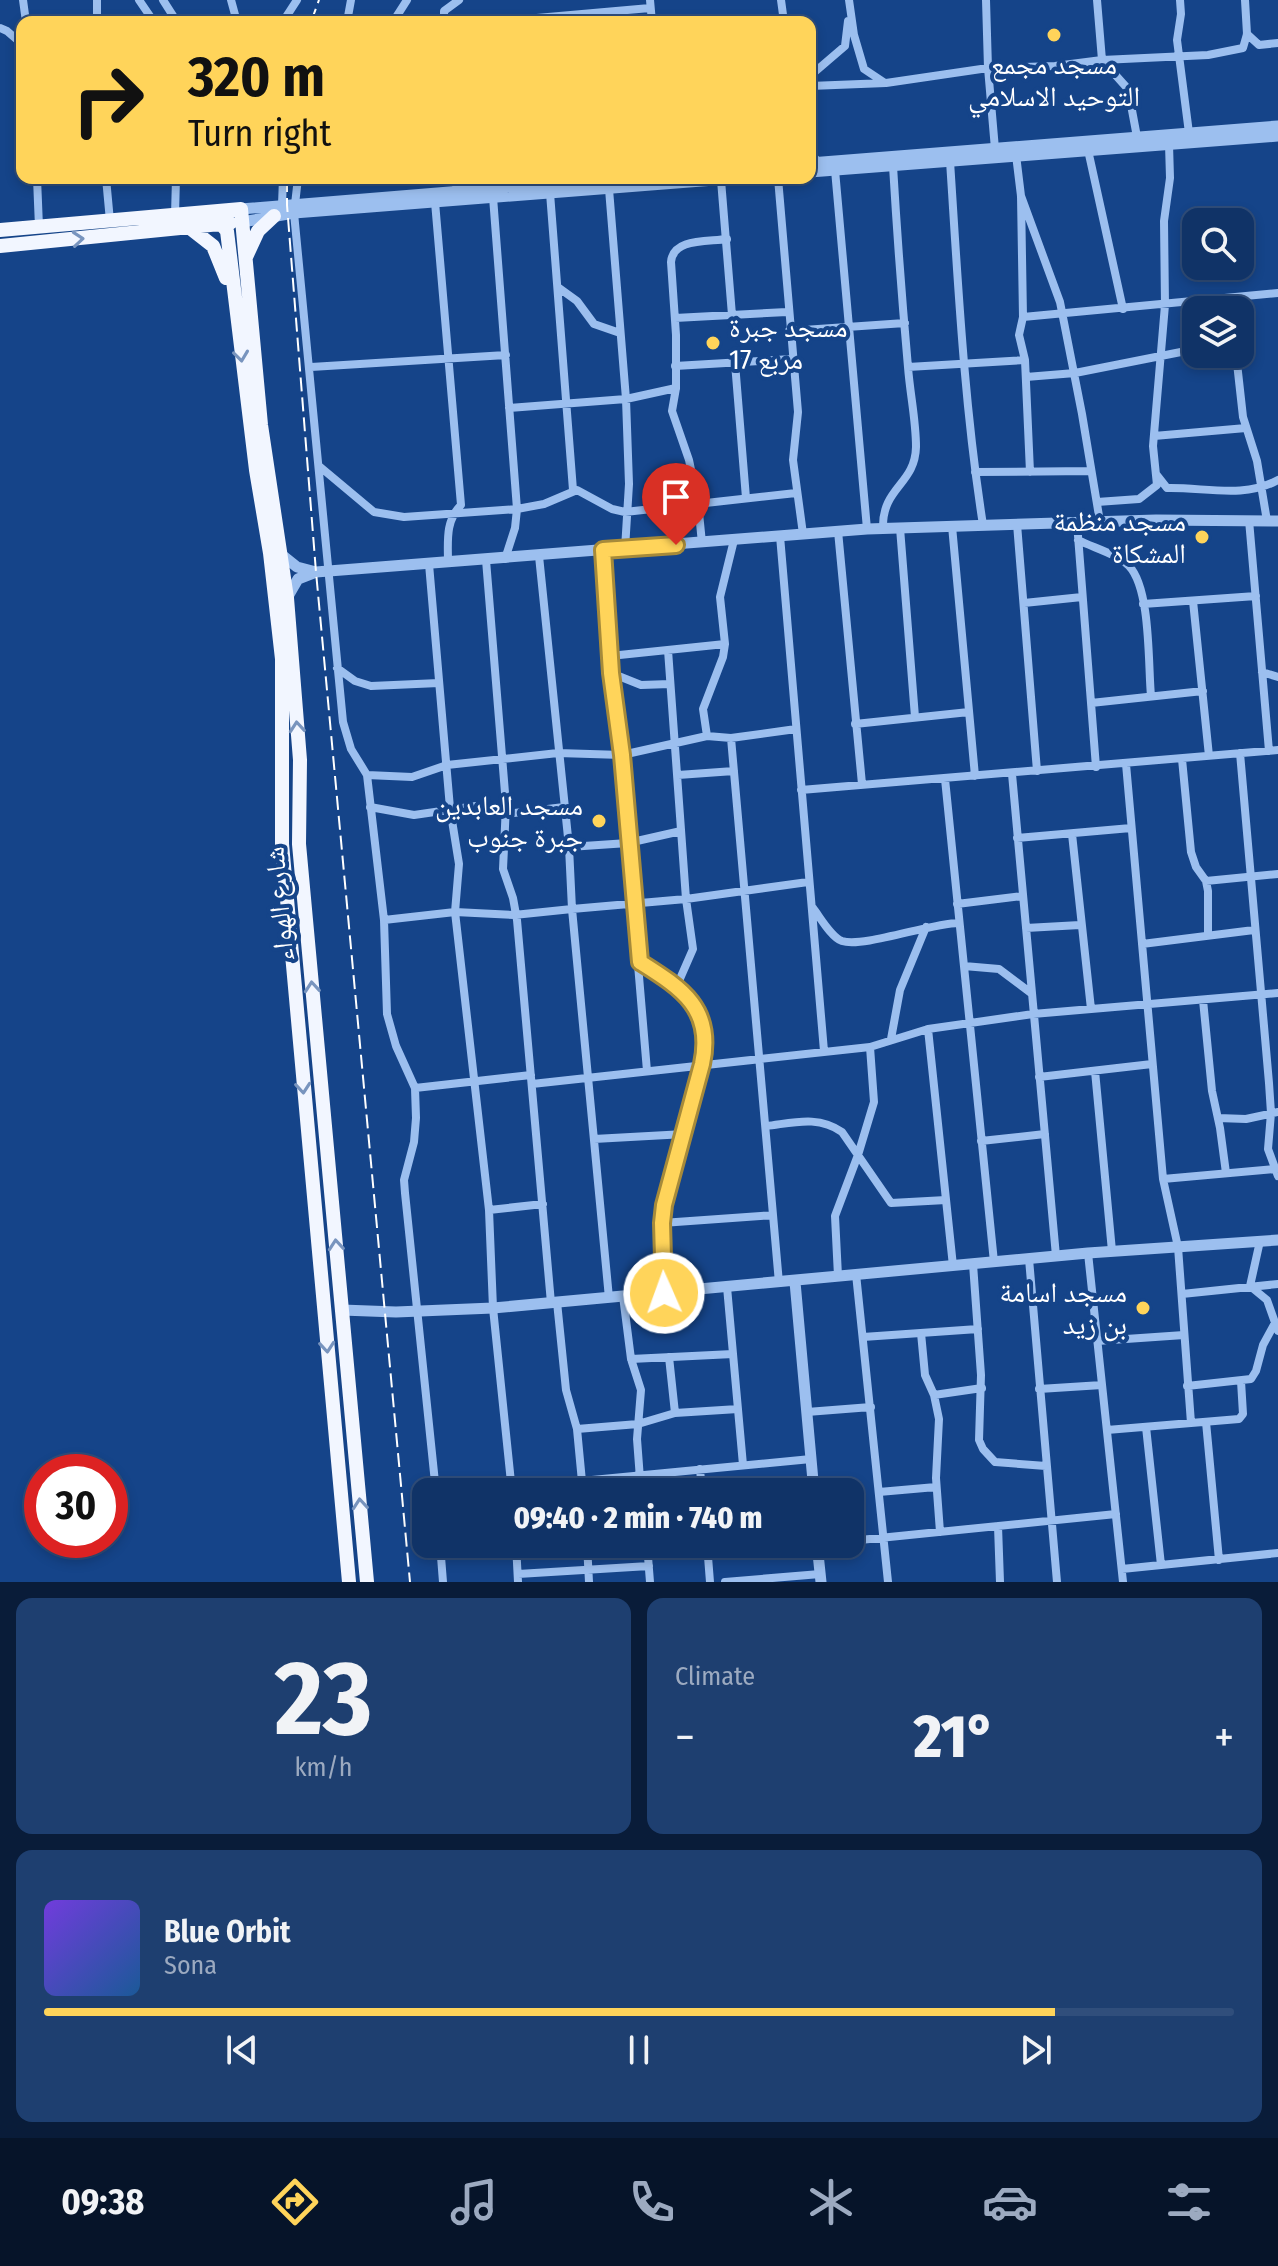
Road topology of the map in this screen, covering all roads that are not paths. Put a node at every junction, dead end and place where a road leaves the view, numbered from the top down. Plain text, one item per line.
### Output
1 (459, 0) edge
2 (849, 0) edge
3 (986, 0) edge
4 (1097, 0) edge
5 (1180, 0) edge
6 (1245, 0) edge
7 (650, 4) edge
8 (849, 11) junction
9 (444, 16) edge
10 (543, 16) edge
11 (1247, 34) junction
12 (1278, 43) edge
13 (1179, 57) junction
14 (1102, 60) junction
15 (988, 68) junction
16 (816, 71) edge
17 (886, 83) junction
18 (816, 86) edge
19 (1278, 126) edge
20 (1189, 133) junction
21 (1278, 136) edge
22 (1137, 137) junction
23 (1169, 144) junction
24 (995, 149) junction
25 (1088, 150) junction
26 (1016, 155) junction
27 (950, 161) junction
28 (816, 166) edge
29 (893, 166) junction
30 (816, 167) edge
31 (835, 170) junction
32 (37, 184) edge
33 (107, 184) edge
34 (176, 184) edge
35 (284, 184) edge
36 (296, 184) edge
37 (456, 184) edge
38 (671, 184) edge
39 (721, 184) edge
40 (778, 184) edge
41 (609, 189) junction
42 (550, 193) junction
43 (1021, 196) junction
44 (493, 197) junction
45 (435, 202) junction
46 (286, 209) junction
47 (175, 215) junction
48 (221, 215) junction
49 (242, 216) junction
50 (110, 221) junction
51 (39, 227) junction
52 (190, 228) junction
53 (0, 230) edge
54 (727, 239) junction
55 (0, 246) edge
56 (246, 258) junction
57 (559, 288) junction
58 (1278, 293) edge
59 (1248, 296) edge
60 (235, 303) junction
61 (1182, 303) edge
62 (1165, 305) junction
63 (1123, 309) junction
64 (787, 312) junction
65 (732, 315) junction
66 (1063, 315) junction
67 (1023, 317) junction
68 (675, 318) junction
69 (905, 323) junction
70 (847, 327) junction
71 (789, 331) junction
72 (620, 333) junction
73 (1182, 351) edge
74 (506, 355) junction
75 (1161, 355) junction
76 (450, 359) junction
77 (792, 359) junction
78 (1025, 360) junction
79 (735, 363) junction
80 (964, 364) junction
81 (675, 366) junction
82 (311, 367) junction
83 (908, 367) junction
84 (1238, 368) edge
85 (1075, 373) junction
86 (1026, 377) junction
87 (676, 388) junction
88 (626, 399) junction
89 (567, 404) junction
90 (509, 408) junction
91 (1246, 428) junction
92 (1154, 436) junction
93 (319, 466) junction
94 (1091, 471) junction
95 (975, 472) junction
96 (1030, 472) junction
97 (1156, 474) junction
98 (1278, 480) edge
99 (1262, 488) junction
100 (573, 490) junction
101 (796, 493) junction
102 (746, 498) junction
103 (1097, 502) junction
104 (698, 503) junction
105 (517, 509) junction
106 (625, 512) junction
107 (452, 514) junction
108 (1249, 520) junction
109 (1272, 521) edge
110 (1100, 522) junction
111 (1077, 523) junction
112 (1017, 524) junction
113 (983, 525) junction
114 (952, 526) junction
115 (883, 528) junction
116 (900, 528) junction
117 (867, 529) junction
118 (838, 531) junction
119 (803, 534) junction
120 (780, 536) junction
121 (734, 540) junction
122 (1078, 540) junction
123 (702, 543) junction
124 (625, 549) junction
125 (603, 550) junction
126 (282, 555) junction
127 (539, 556) junction
128 (505, 559) junction
129 (486, 560) junction
130 (448, 563) junction
131 (429, 564) junction
132 (322, 572) junction
133 (1256, 596) junction
134 (1082, 597) junction
135 (287, 598) junction
136 (1193, 601) junction
137 (1024, 603) junction
138 (1143, 604) junction
139 (725, 644) junction
140 (668, 650) junction
141 (610, 656) junction
142 (337, 667) junction
143 (1262, 672) junction
144 (611, 673) junction
145 (1278, 677) edge
146 (439, 683) junction
147 (670, 684) junction
148 (1203, 691) junction
149 (1151, 696) junction
150 (1091, 703) junction
151 (969, 712) junction
152 (915, 717) junction
153 (855, 724) junction
154 (796, 729) junction
155 (707, 736) junction
156 (731, 738) junction
157 (675, 742) junction
158 (1273, 751) edge
159 (558, 753) junction
160 (1240, 753) junction
161 (622, 755) junction
162 (1209, 756) junction
163 (502, 758) junction
164 (1182, 759) junction
165 (1126, 764) junction
166 (447, 765) junction
167 (1096, 767) junction
168 (734, 771) junction
169 (1037, 771) junction
170 (1012, 774) junction
171 (367, 775) junction
172 (678, 775) junction
173 (975, 776) junction
174 (945, 779) junction
175 (862, 784) junction
176 (801, 790) junction
177 (370, 807) junction
178 (564, 807) junction
179 (450, 808) junction
180 (506, 814) junction
181 (1131, 828) junction
182 (681, 831) junction
183 (1072, 834) junction
184 (1017, 838) junction
185 (628, 843) junction
186 (569, 847) junction
187 (1278, 874) edge
188 (1250, 877) junction
189 (1206, 881) junction
190 (808, 882) junction
191 (745, 889) junction
192 (1022, 896) junction
193 (686, 899) junction
194 (634, 903) junction
195 (957, 904) junction
196 (813, 907) junction
197 (572, 909) junction
198 (455, 912) junction
199 (514, 915) junction
200 (384, 920) junction
201 (959, 923) junction
202 (1080, 925) junction
203 (926, 927) junction
204 (1026, 928) junction
205 (1254, 930) junction
206 (1208, 935) junction
207 (1142, 944) junction
208 (640, 962) junction
209 (964, 966) junction
210 (679, 987) junction
211 (1278, 993) edge
212 (1031, 994) junction
213 (1262, 994) junction
214 (1203, 1000) junction
215 (1147, 1004) junction
216 (1091, 1009) junction
217 (1033, 1014) junction
218 (970, 1022) junction
219 (928, 1029) junction
220 (891, 1039) junction
221 (870, 1047) junction
222 (824, 1051) junction
223 (761, 1058) junction
224 (702, 1064) junction
225 (1152, 1064) junction
226 (647, 1071) junction
227 (1095, 1071) junction
228 (1039, 1077) junction
229 (589, 1078) junction
230 (531, 1080) junction
231 (473, 1081) junction
232 (415, 1088) junction
233 (1275, 1112) edge
234 (1218, 1118) junction
235 (766, 1126) junction
236 (685, 1134) junction
237 (1045, 1134) junction
238 (594, 1139) junction
239 (981, 1141) junction
240 (858, 1155) junction
241 (1277, 1172) edge
242 (1226, 1173) junction
243 (1163, 1179) junction
244 (946, 1200) junction
245 (543, 1204) junction
246 (489, 1210) junction
247 (773, 1215) junction
248 (662, 1223) junction
249 (1278, 1240) edge
250 (1260, 1241) junction
251 (1178, 1247) junction
252 (1112, 1251) junction
253 (1088, 1253) junction
254 (1056, 1256) junction
255 (1029, 1259) junction
256 (994, 1262) junction
257 (973, 1264) junction
258 (953, 1266) junction
259 (856, 1274) junction
260 (838, 1276) junction
261 (795, 1282) junction
262 (779, 1283) junction
263 (1278, 1284) edge
264 (1250, 1286) junction
265 (727, 1287) junction
266 (664, 1293) junction
267 (1182, 1294) junction
268 (623, 1296) junction
269 (609, 1298) junction
270 (554, 1302) junction
271 (493, 1308) junction
272 (342, 1310) junction
273 (418, 1312) junction
274 (1276, 1327) edge
275 (978, 1329) junction
276 (921, 1333) junction
277 (1184, 1335) junction
278 (863, 1337) junction
279 (1097, 1341) junction
280 (733, 1354) junction
281 (669, 1357) junction
282 (631, 1359) junction
283 (1241, 1381) junction
284 (1102, 1385) junction
285 (1187, 1386) junction
286 (982, 1388) junction
287 (1039, 1389) junction
288 (934, 1395) junction
289 (871, 1407) junction
290 (738, 1409) junction
291 (807, 1412) junction
292 (675, 1413) junction
293 (1206, 1422) junction
294 (1191, 1423) junction
295 (638, 1424) junction
296 (1146, 1427) junction
297 (577, 1429) junction
298 (1107, 1430) junction
299 (811, 1459) junction
300 (743, 1465) junction
301 (1046, 1466) junction
302 (700, 1469) junction
303 (640, 1475) junction
304 (435, 1478) edge
305 (511, 1478) edge
306 (582, 1478) edge
307 (605, 1478) edge
308 (640, 1478) edge
309 (701, 1478) edge
310 (813, 1478) edge
311 (936, 1487) junction
312 (879, 1492) junction
313 (1116, 1514) junction
314 (1052, 1521) junction
315 (998, 1526) junction
316 (940, 1532) junction
317 (885, 1538) junction
318 (864, 1540) edge
319 (1278, 1553) edge
320 (441, 1558) edge
321 (517, 1558) edge
322 (588, 1558) edge
323 (648, 1558) edge
324 (708, 1558) edge
325 (819, 1558) edge
326 (1219, 1560) junction
327 (1161, 1565) junction
328 (649, 1566) junction
329 (1122, 1569) junction
330 (588, 1570) junction
331 (518, 1578) edge
332 (820, 1578) edge
333 (349, 1582) edge
334 (367, 1582) edge
335 (443, 1582) edge
336 (589, 1582) edge
337 (650, 1582) edge
338 (710, 1582) edge
339 (725, 1582) edge
340 (888, 1582) edge
341 (1000, 1582) edge
342 (1057, 1582) edge
343 (1123, 1582) edge

1 - 9 street
2 - 8 street
3 - 15 street
4 - 14 street
5 - 13 street
6 - 11 street
7 - 10 street
8 - 16 street
8 - 17 street
11 - 12 street
11 - 13 street
13 - 14 street
13 - 20 street
14 - 15 street
14 - 22 street
15 - 17 street
15 - 24 street
17 - 18 street
19 - 20 street
20 - 22 street
21 - 23 street
22 - 24 street
23 - 25 street
23 - 62 street
24 - 28 street
25 - 26 street
25 - 63 street
26 - 27 street
26 - 43 street
27 - 29 street
27 - 80 street
29 - 31 street
29 - 69 street
30 - 31 street
31 - 70 street
32 - 51 street
33 - 50 street
34 - 47 street
35 - 46 street
36 - 46 street
37 - 46 street
38 - 41 street
39 - 54 street
40 - 64 street
41 - 42 street
41 - 72 street
42 - 44 street
42 - 57 street
43 - 66 street
43 - 67 street
44 - 45 street
44 - 74 street
45 - 46 street
45 - 76 street
46 - 49 street
46 - 56 highway
46 - 82 street
47 - 48 highway
47 - 50 highway
48 - 49 highway
48 - 52 highway
48 - 60 highway, شارع الهواء
49 - 56 highway, شارع الهواء
50 - 51 highway
51 - 53 highway
55 -> 52 highway
52 - 60 highway
54 - 65 street
54 - 68 street
56 - 126 highway, شارع الهواء
57 - 72 street
57 - 89 street
58 - 59 street
60 -> 333 highway, شارع الهواء
61 - 62 street
62 - 63 street
62 - 75 street
63 - 66 street
64 - 65 street
64 - 71 street
65 - 68 street
66 - 67 street
66 - 85 street
67 - 78 street
68 - 81 street
69 - 70 street
69 - 83 street
70 - 71 street
70 - 117 street
71 - 77 street
72 - 88 street
73 - 75 street
74 - 76 street
74 - 90 street
75 - 85 street
75 - 92 street
76 - 82 street
76 - 107 street
77 - 79 street
77 - 101 street
78 - 80 street
78 - 86 street
79 - 81 street
79 - 102 street
80 - 83 street
80 - 95 street
81 - 87 street
82 - 93 street
83 - 115 street
84 - 91 street
85 - 86 street
85 - 94 street
86 - 96 street
87 - 88 street
87 - 104 street
88 - 89 street
88 - 106 street
89 - 90 street
89 - 100 street
90 - 105 street
91 - 92 street
91 - 99 street
92 - 97 street
93 - 107 street
93 - 132 street
94 - 96 street
94 - 103 street
95 - 96 street
95 - 113 street
97 - 99 street
97 - 103 street
98 - 99 street
99 - 109 street
100 - 105 street
100 - 106 street
101 - 102 street
101 - 119 street
102 - 104 street
103 - 110 street
104 - 106 street
104 - 123 street
105 - 107 street
105 - 128 street
106 - 124 street
107 - 130 street
108 - 109 street
108 - 110 street
108 - 133 street
110 - 111 street
111 - 112 street
111 - 122 street
112 - 113 street
112 - 137 street
113 - 114 street
114 - 116 street
114 - 151 street
115 - 116 street
115 - 117 street
116 - 152 street
117 - 118 street
118 - 119 street
118 - 153 street
119 - 120 street
120 - 121 street
120 - 154 street
121 - 123 street
121 - 139 street
122 - 134 street
122 - 138 street
123 - 124 street
124 - 125 street
125 - 127 street
125 - 141 street
126 - 132 street
126 - 135 highway, شارع الهواء
127 - 128 street
127 - 159 street
128 - 129 street
129 - 130 street
129 - 163 street
130 - 131 street
131 - 132 street
131 - 146 street
132 - 135 street
132 - 142 street
133 - 136 street
133 - 143 street
134 - 137 street
134 - 150 street
272 -> 135 highway, شارع الهواء
136 - 138 street
136 - 148 street
137 - 169 street
138 - 149 street
139 - 140 street
139 - 155 street
140 - 141 street
140 - 147 street
141 - 144 street
142 - 146 street
142 - 171 street
143 - 145 street
143 - 158 street
144 - 147 street
144 - 161 street
146 - 166 street
147 - 157 street
148 - 149 street
148 - 162 street
149 - 150 street
150 - 167 street
151 - 152 street
151 - 173 street
152 - 153 street
153 - 175 street
154 - 156 street
154 - 176 street
155 - 156 street
155 - 157 street
156 - 168 street
157 - 161 street
157 - 172 street
158 - 160 street
159 - 161 street
159 - 163 street
159 - 178 street
160 - 162 street
160 - 188 street
161 - 185 street
162 - 164 street
163 - 166 street
163 - 180 street
164 - 165 street
164 - 189 street
165 - 167 street
165 - 181 street
166 - 171 street
166 - 179 street
167 - 169 street
168 - 172 street
168 - 191 street
169 - 170 street
170 - 173 street
170 - 184 street
171 - 177 street
172 - 182 street
173 - 174 street
174 - 175 street
174 - 195 street
175 - 176 street
176 - 190 street
177 - 179 street
177 - 200 street
178 - 180 street
178 - 186 street
179 - 180 street
179 - 198 street
180 - 199 street
181 - 183 street
181 - 207 street
182 - 185 street
182 - 193 street
183 - 184 street
183 - 202 street
184 - 192 street
185 - 186 street
185 - 194 street
186 - 197 street
187 - 188 street
188 - 189 street
188 - 205 street
189 - 206 street
190 - 191 street
190 - 196 street
191 - 193 street
191 - 223 street
192 - 195 street
192 - 204 street
193 - 194 street
193 - 210 street
194 - 197 street
194 - 208 street
195 - 201 street
196 - 203 street
196 - 222 street
197 - 199 street
197 - 229 street
198 - 199 street
198 - 200 street
198 - 231 street
199 - 230 street
200 - 232 street
201 - 203 street
201 - 209 street
202 - 204 street
202 - 216 street
203 - 220 street
204 - 212 street
205 - 206 street
205 - 213 street
206 - 207 street
207 - 215 street
208 - 210 street
208 - 226 street
209 - 212 street
209 - 218 street
210 - 224 street
211 - 213 street
212 - 217 street
213 - 214 street
213 - 233 street
214 - 215 street
214 - 234 street
215 - 216 street
215 - 225 street
216 - 217 street
217 - 218 street
217 - 228 street
218 - 219 street
218 - 239 street
219 - 220 street
219 - 244 street
220 - 221 street
221 - 222 street
221 - 240 street
222 - 223 street
223 - 224 street
223 - 235 street
224 - 226 street
224 - 236 street
225 - 227 street
225 - 243 street
226 - 229 street
227 - 228 street
227 - 252 street
228 - 237 street
229 - 230 street
229 - 238 street
230 - 231 street
230 - 245 street
231 - 232 street
231 - 246 street
232 - 273 street
233 - 234 street
233 - 241 street
234 - 242 street
235 - 240 street
235 - 247 street
236 - 238 street
236 - 248 street
237 - 239 street
237 - 254 street
238 - 269 street
239 - 256 street
240 - 244 street
240 - 260 street
241 - 242 street
242 - 243 street
243 - 251 street
244 - 258 street
245 - 246 street
245 - 270 street
246 - 271 street
247 - 248 street
247 - 262 street
248 - 266 street
249 - 250 street
250 - 251 street
250 - 264 street
251 - 252 street
251 - 267 street
252 - 253 street
253 - 254 street
253 - 279 street
254 - 255 street
255 - 256 street
255 - 287 street
256 - 257 street
257 - 258 street
257 - 275 street
258 - 259 street
259 - 260 street
259 - 278 street
260 - 261 street
261 - 262 street
261 - 291 street
262 - 265 street
263 - 264 street
264 - 267 street
264 - 274 street
265 - 266 street
265 - 280 street
266 - 268 street
267 - 277 street
268 - 269 street
268 - 282 street
269 - 270 street
270 - 271 street
270 - 297 street
271 - 273 street
271 - 305 street
272 - 273 street
334 -> 272 highway, شارع الهواء
273 - 304 street
274 - 283 street
275 - 276 street
275 - 286 street
276 - 278 street
276 - 288 street
277 - 279 street
277 - 285 street
278 - 289 street
279 - 284 street
280 - 281 street
280 - 290 street
281 - 282 street
281 - 292 street
282 - 295 street
283 - 285 street
283 - 293 street
284 - 287 street
284 - 298 street
285 - 294 street
286 - 288 street
286 - 301 street
287 - 301 street
288 - 311 street
289 - 291 street
289 - 312 street
290 - 292 street
290 - 300 street
291 - 299 street
292 - 295 street
293 - 294 street
293 - 326 street
294 - 296 street
295 - 297 street
295 - 303 street
296 - 298 street
296 - 327 street
297 - 306 street
298 - 313 street
299 - 300 street
299 - 310 street
300 - 302 street
301 - 314 street
302 - 303 street
302 - 309 street
303 - 307 street
303 - 308 street
311 - 312 street
311 - 316 street
312 - 317 street
313 - 314 street
313 - 329 street
314 - 315 street
314 - 342 street
315 - 316 street
315 - 341 street
316 - 317 street
317 - 318 street
317 - 340 street
319 - 326 street
320 - 335 street
321 - 331 street
322 - 330 street
323 - 328 street
324 - 338 street
325 - 332 street
326 - 327 street
327 - 329 street
328 - 330 street
328 - 337 street
329 - 343 street
330 - 331 street
330 - 336 street
332 - 339 street

